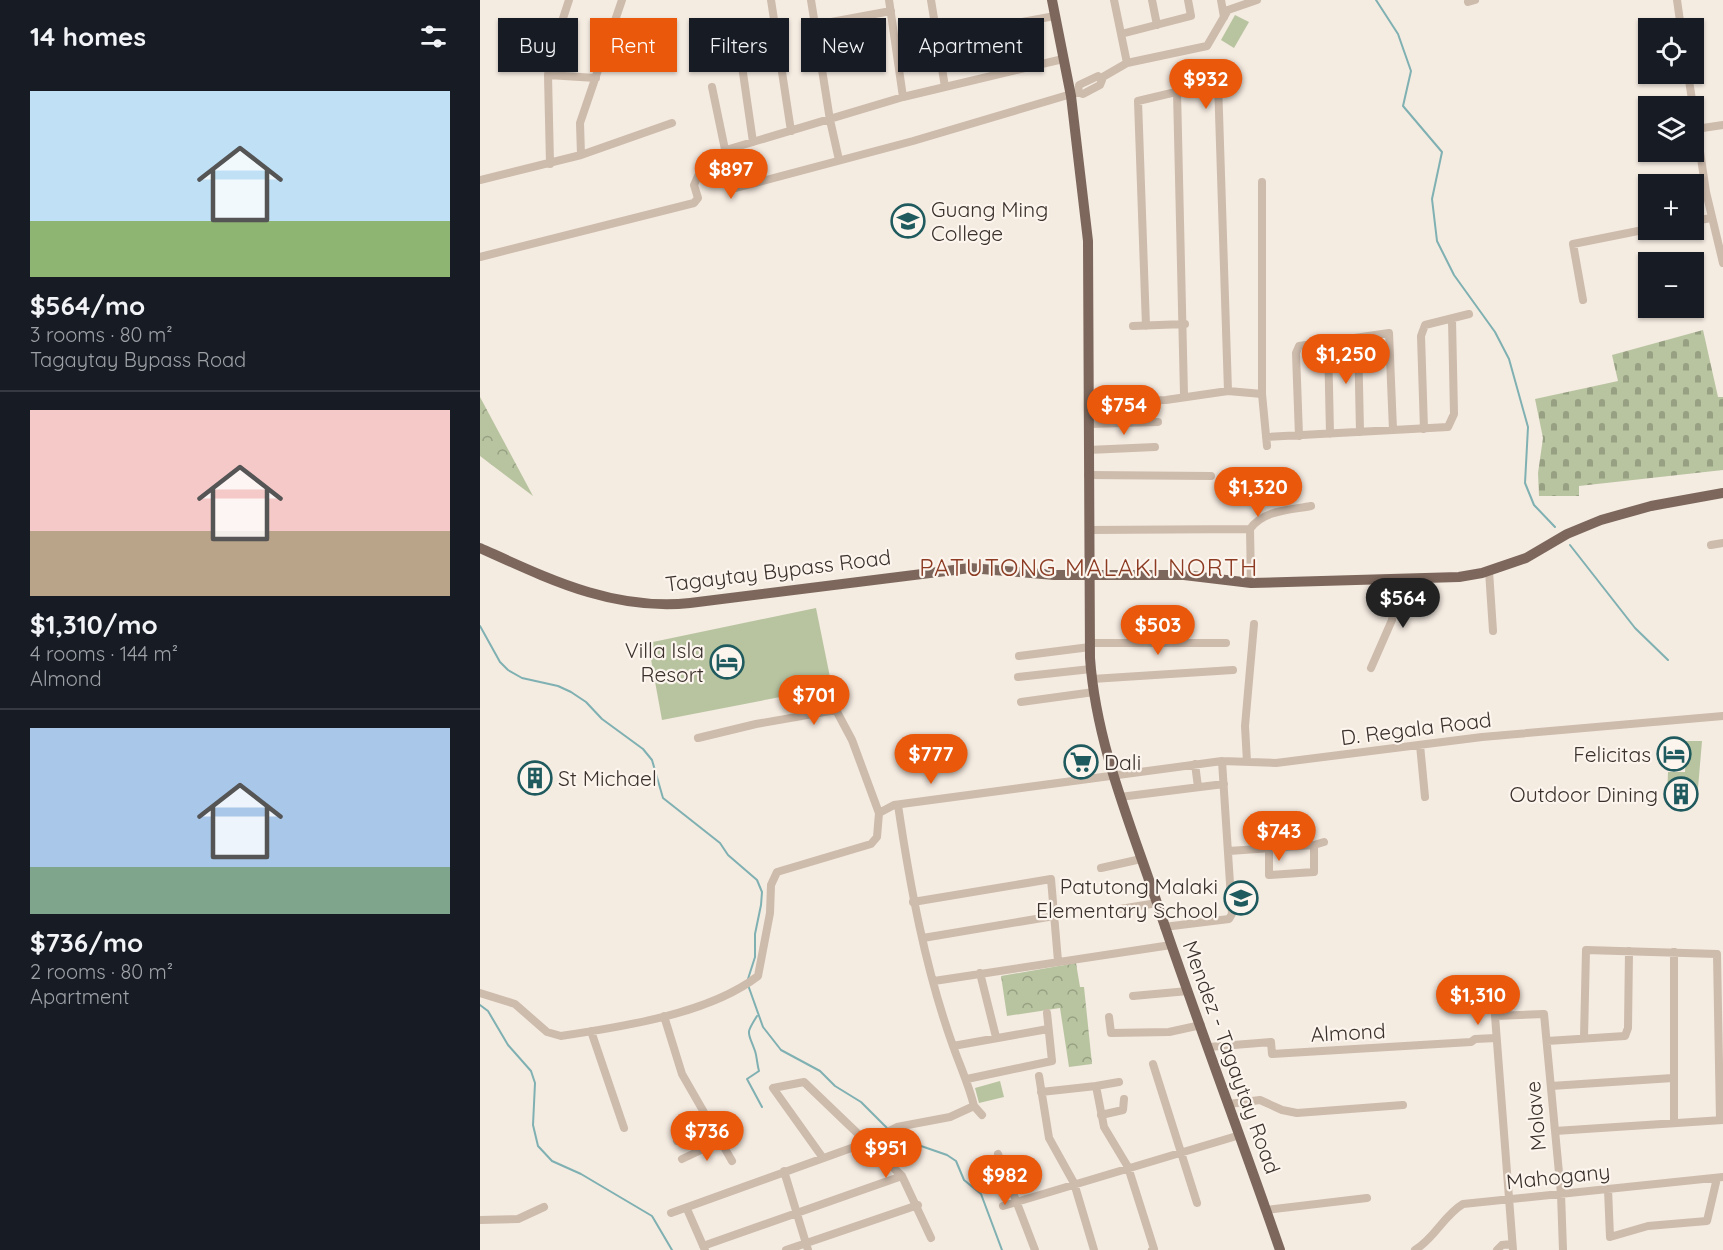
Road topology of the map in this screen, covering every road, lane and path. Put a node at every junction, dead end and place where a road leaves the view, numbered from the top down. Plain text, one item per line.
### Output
1 (569, 0) edge
2 (622, 0) edge
3 (771, 0) edge
4 (811, 0) edge
5 (889, 0) edge
6 (931, 0) edge
7 (1052, 0) edge
8 (1114, 0) edge
9 (1152, 0) edge
10 (1188, 0) edge
11 (1221, 0) edge
12 (1257, 0) edge
13 (1677, 0) edge
14 (891, 11) junction
15 (1055, 16) junction
16 (1224, 17) junction
17 (814, 18) edge
18 (853, 18) edge
19 (934, 18) edge
20 (1044, 18) edge
21 (1680, 18) edge
22 (1157, 25) junction
23 (1121, 34) junction
24 (1063, 59) junction
25 (1127, 63) junction
26 (743, 72) edge
27 (822, 72) edge
28 (943, 72) edge
29 (548, 75) junction
30 (596, 78) junction
31 (712, 87) dead end
32 (945, 87) junction
33 (1177, 91) junction
34 (1075, 94) junction
35 (903, 97) junction
36 (830, 120) junction
37 (672, 123) dead end
38 (1723, 125) edge
39 (1704, 128) edge
40 (791, 131) junction
41 (753, 142) junction
42 (726, 150) junction
43 (581, 155) junction
44 (840, 160) junction
45 (1702, 162) edge
46 (550, 164) junction
47 (728, 164) junction
48 (480, 180) edge
49 (1262, 182) dead end
50 (1711, 218) junction
51 (1704, 219) edge
52 (1638, 231) edge
53 (480, 257) edge
54 (1723, 263) edge
55 (1583, 300) dead end
56 (1469, 314) dead end
57 (1452, 320) junction
58 (1185, 324) junction
59 (1133, 326) dead end
60 (1146, 326) junction
61 (1358, 338) junction
62 (1328, 342) junction
63 (1228, 391) junction
64 (1262, 394) junction
65 (1184, 395) junction
66 (1089, 402) junction
67 (1158, 422) dead end
68 (1089, 424) junction
69 (1424, 429) junction
70 (1393, 430) junction
71 (1360, 432) junction
72 (1330, 434) junction
73 (1299, 436) junction
74 (1155, 447) dead end
75 (1089, 450) junction
76 (1088, 475) junction
77 (1211, 476) dead end
78 (1723, 493) edge
79 (1311, 506) dead end
80 (1251, 529) junction
81 (1089, 530) junction
82 (1723, 543) edge
83 (1711, 545) dead end
84 (480, 548) edge
85 (1489, 571) junction
86 (1089, 574) junction
87 (1398, 579) junction
88 (1251, 583) junction
89 (1254, 624) dead end
90 (1493, 631) dead end
91 (1226, 643) dead end
92 (1090, 645) junction
93 (1018, 656) dead end
94 (1371, 668) dead end
95 (1233, 670) dead end
96 (1091, 674) junction
97 (1018, 677) dead end
98 (1094, 693) junction
99 (1021, 702) dead end
100 (1723, 716) edge
101 (698, 738) dead end
102 (1420, 745) junction
103 (1222, 761) junction
104 (1247, 762) junction
105 (1195, 764) junction
106 (1113, 776) junction
107 (1224, 784) junction
108 (1198, 787) junction
109 (1120, 797) junction
110 (1425, 797) dead end
111 (898, 805) junction
112 (879, 813) junction
113 (1324, 842) dead end
114 (1314, 845) junction
115 (1269, 849) junction
116 (1229, 851) junction
117 (1141, 859) junction
118 (1101, 868) dead end
119 (913, 902) junction
120 (1156, 903) junction
121 (1120, 909) dead end
122 (1054, 916) junction
123 (1164, 927) junction
124 (923, 938) junction
125 (1171, 945) junction
126 (1629, 951) junction
127 (1674, 952) junction
128 (1058, 961) junction
129 (980, 974) junction
130 (934, 981) junction
131 (1188, 991) junction
132 (480, 993) edge
133 (1133, 996) dead end
134 (1047, 1013) dead end
135 (664, 1016) junction
136 (1109, 1017) dead end
137 (1201, 1025) junction
138 (1048, 1029) junction
139 (591, 1031) junction
140 (996, 1037) junction
141 (1584, 1038) junction
142 (1496, 1041) junction
143 (1546, 1041) junction
144 (953, 1046) junction
145 (1209, 1047) junction
146 (1153, 1064) dead end
147 (1039, 1076) dead end
148 (1722, 1076) edge
149 (1673, 1078) junction
150 (967, 1079) junction
151 (1119, 1082) dead end
152 (1096, 1086) junction
153 (1551, 1086) junction
154 (1041, 1092) junction
155 (1124, 1099) dead end
156 (1229, 1104) junction
157 (1403, 1105) dead end
158 (974, 1106) junction
159 (982, 1115) dead end
160 (1101, 1115) junction
161 (1722, 1120) edge
162 (1674, 1123) junction
163 (711, 1126) junction
164 (624, 1128) dead end
165 (1555, 1131) junction
166 (1240, 1135) junction
167 (676, 1140) dead end
168 (720, 1141) junction
169 (868, 1142) junction
170 (1182, 1153) junction
171 (998, 1154) dead end
172 (823, 1158) junction
173 (682, 1159) dead end
174 (732, 1161) dead end
175 (1128, 1167) junction
176 (784, 1171) junction
177 (902, 1176) junction
178 (1720, 1178) edge
179 (1074, 1183) junction
180 (1608, 1189) junction
181 (1561, 1194) junction
182 (1367, 1198) dead end
183 (1507, 1199) junction
184 (1018, 1203) junction
185 (1197, 1203) dead end
186 (918, 1205) junction
187 (1003, 1206) dead end
188 (544, 1207) dead end
189 (687, 1209) junction
190 (1266, 1210) junction
191 (796, 1212) junction
192 (671, 1213) dead end
193 (480, 1220) edge
194 (932, 1238) dead end
195 (807, 1246) edge
196 (1512, 1247) edge
197 (704, 1248) edge
198 (786, 1250) edge
199 (1035, 1250) edge
200 (1094, 1250) edge
201 (1152, 1250) edge
202 (1280, 1250) edge
203 (1415, 1250) edge
204 (1497, 1250) edge
205 (1563, 1250) edge

1 - 29 street
2 - 30 street
3 - 40 street
4 - 17 street
5 - 14 street
6 - 19 street
7 - 15 main road, Mendez - Tagaytay Road
8 - 23 street
9 - 22 street
10 - 22 street
11 - 16 street
12 - 16 street
13 - 21 street
14 - 18 street
14 - 35 street
15 - 20 street
15 - 24 main road, Mendez - Tagaytay Road
16 - 25 street
22 - 23 street
23 - 25 street
24 - 32 street
24 - 34 main road, Mendez - Tagaytay Road
25 - 34 street
26 - 41 street
27 - 36 street
28 - 32 street
29 - 30 street
29 - 46 street
30 - 43 street
31 - 42 street
32 - 35 street
33 - 58 street
33 - 60 street
33 - 63 street
34 - 44 street
34 - 66 main road, Mendez - Tagaytay Road
35 - 36 street
36 - 40 street
36 - 44 street
37 - 43 street
38 - 39 street
40 - 41 street
41 - 42 street
42 - 47 street
43 - 46 street
44 - 47 street
45 - 50 street
46 - 48 street
47 - 53 street
49 - 64 street
50 - 51 street
50 - 54 street
52 - 55 street
56 - 57 street
57 - 69 street
57 - 69 street
58 - 60 street
58 - 65 street
59 - 60 street
61 - 62 street
61 - 70 street
61 - 71 street
62 - 72 street
62 - 73 street
63 - 64 street
63 - 65 street
64 - 73 street
65 - 66 street
66 - 68 main road, Mendez - Tagaytay Road
67 - 68 street
68 - 75 main road, Mendez - Tagaytay Road
69 - 70 street
70 - 71 street
71 - 72 street
72 - 73 street
74 - 75 street
75 - 76 main road, Mendez - Tagaytay Road
76 - 77 street
76 - 81 main road, Mendez - Tagaytay Road
78 - 85 main road, Tagaytay Bypass Road
79 - 80 street
80 - 81 street
80 - 88 street
81 - 86 main road, Mendez - Tagaytay Road
82 - 83 street
84 - 86 main road, Tagaytay Bypass Road
85 - 87 main road, Tagaytay Bypass Road
85 - 90 street
86 - 88 main road, Tagaytay Bypass Road
86 - 92 main road, Mendez - Tagaytay Road
87 - 88 main road, Tagaytay Bypass Road
87 - 94 street
89 - 104 street
91 - 92 street
92 - 93 street
92 - 96 main road, Mendez - Tagaytay Road
95 - 96 street
96 - 97 street
96 - 98 main road, Mendez - Tagaytay Road
98 - 99 street
98 - 106 main road, Mendez - Tagaytay Road
100 - 102 street, D. Regala Road
101 - 112 street
102 - 104 street, D. Regala Road
102 - 110 street
103 - 104 street, D. Regala Road
103 - 105 street, D. Regala Road
103 - 107 street
105 - 106 street, D. Regala Road
105 - 108 street
106 - 109 main road, Mendez - Tagaytay Road
106 - 111 street, D. Regala Road
107 - 108 street
107 - 116 street
108 - 109 street
109 - 117 main road, Mendez - Tagaytay Road
111 - 112 street, D. Regala Road
111 - 119 street
112 - 135 street
113 - 114 street
114 - 115 street
114 - 115 street
115 - 116 street
116 - 123 street
117 - 118 street
117 - 120 main road, Mendez - Tagaytay Road
119 - 122 street
119 - 124 street
120 - 121 street
120 - 123 main road, Mendez - Tagaytay Road
122 - 124 street
122 - 128 street
123 - 125 main road, Mendez - Tagaytay Road
124 - 130 street
125 - 128 street
125 - 131 main road, Mendez - Tagaytay Road
126 - 127 street
126 - 141 street
126 - 141 street
127 - 148 street
127 - 149 street
128 - 129 street
129 - 130 street
129 - 140 street
130 - 144 street
131 - 133 street
131 - 137 main road, Mendez - Tagaytay Road
132 - 139 street
134 - 138 street
135 - 139 street
135 - 163 street
136 - 137 street
137 - 145 main road, Mendez - Tagaytay Road
138 - 140 street
138 - 150 street
139 - 164 street
140 - 144 street
141 - 143 street
142 - 143 street, Molave
142 - 145 street, Almond
142 - 183 street
143 - 153 street, Molave
144 - 150 street
145 - 156 main road, Mendez - Tagaytay Road
146 - 170 street
147 - 154 street
148 - 161 street
149 - 153 street
149 - 162 street
150 - 158 street
151 - 152 street
152 - 154 street
152 - 160 street
153 - 165 street, Molave
154 - 179 street
155 - 160 street
156 - 157 street
156 - 166 main road, Mendez - Tagaytay Road
158 - 159 street
158 - 169 street
160 - 175 street
161 - 162 street
162 - 165 street
163 - 167 street
163 - 168 street
165 - 181 street, Molave
166 - 170 street
166 - 190 main road, Mendez - Tagaytay Road
168 - 173 street
168 - 174 street
169 - 172 street
169 - 172 street
169 - 177 street
170 - 175 street
170 - 185 street
171 - 184 street
172 - 176 street
175 - 179 street
175 - 201 street
176 - 189 street
176 - 191 street
177 - 186 street
177 - 191 street
178 - 180 street, Mahogany
178 - 180 street
179 - 184 street
179 - 200 street
180 - 181 street, Mahogany
181 - 183 street, Mahogany
181 - 205 street, Molave
182 - 190 street
183 - 196 street
183 - 203 street, Mahogany
184 - 187 street
184 - 199 street
186 - 194 street
186 - 195 street
188 - 193 street
189 - 192 street
189 - 197 street
190 - 202 main road, Mendez - Tagaytay Road
191 - 195 street
191 - 197 street
195 - 198 street
196 - 204 street

